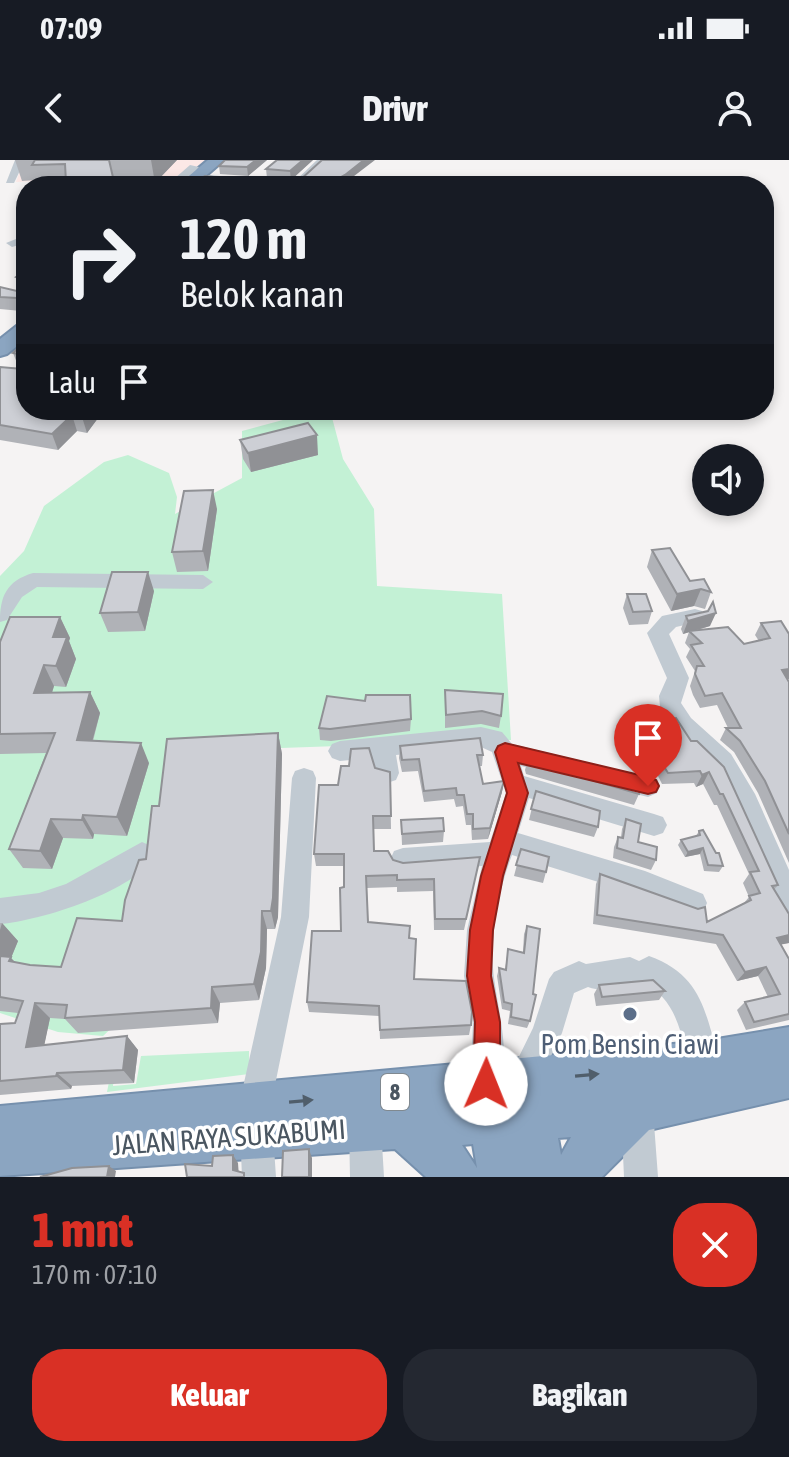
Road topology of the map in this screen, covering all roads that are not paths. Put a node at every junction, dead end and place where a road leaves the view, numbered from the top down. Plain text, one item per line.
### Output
1 (20, 160) edge
2 (323, 160) edge
3 (269, 167) edge
4 (199, 170) edge
5 (222, 176) edge
6 (258, 176) edge
7 (306, 176) edge
8 (10, 181) dead end
9 (16, 242) edge
10 (12, 243) dead end
11 (16, 336) edge
12 (0, 350) edge
13 (203, 582) dead end
14 (0, 615) edge
15 (695, 616) edge
16 (382, 746) junction
17 (340, 751) dead end
18 (505, 752) junction
19 (387, 773) edge
20 (304, 778) dead end
21 (516, 784) junction
22 (648, 786) dead end
23 (654, 825) dead end
24 (502, 847) junction
25 (142, 854) dead end
26 (403, 860) edge
27 (789, 899) edge
28 (693, 903) edge
29 (0, 911) edge
30 (789, 1050) edge
31 (789, 1075) edge
32 (710, 1078) junction
33 (508, 1100) junction
34 (637, 1109) junction
35 (383, 1126) junction
36 (0, 1130) edge
37 (258, 1138) edge
38 (0, 1152) edge
39 (367, 1177) edge
40 (456, 1177) edge
41 (503, 1177) edge
42 (541, 1177) edge
43 (576, 1177) edge
44 (641, 1177) edge

1 - 8 street
2 - 7 street
3 - 6 street
4 - 5 street
9 - 10 street
11 - 12 highway
13 - 14 street
15 - 27 street
16 - 17 street
16 - 18 street
16 - 19 street
18 - 21 street
18 - 22 street
20 - 37 street
21 - 23 street
21 - 24 street
24 - 26 street
24 - 28 street
24 - 33 street
25 - 29 street
30 - 32 highway, JALAN RAYA SUKABUMI / 8
31 - 32 highway, JALAN RAYA SUKABUMI / 8
33 -> 32 highway, JALAN RAYA SUKABUMI / 8
32 - 33 street
32 - 34 highway, JALAN RAYA SUKABUMI / 8
33 - 34 highway, JALAN RAYA SUKABUMI / 8
33 - 35 highway, JALAN RAYA SUKABUMI / 8
37 -> 33 highway, JALAN RAYA SUKABUMI / 8
33 - 41 highway
33 - 42 highway
34 - 43 highway
34 - 44 street
35 - 37 highway, JALAN RAYA SUKABUMI / 8
35 - 39 street
35 - 40 highway
36 - 37 highway, JALAN RAYA SUKABUMI / 8
37 - 38 highway, JALAN RAYA SUKABUMI / 8

